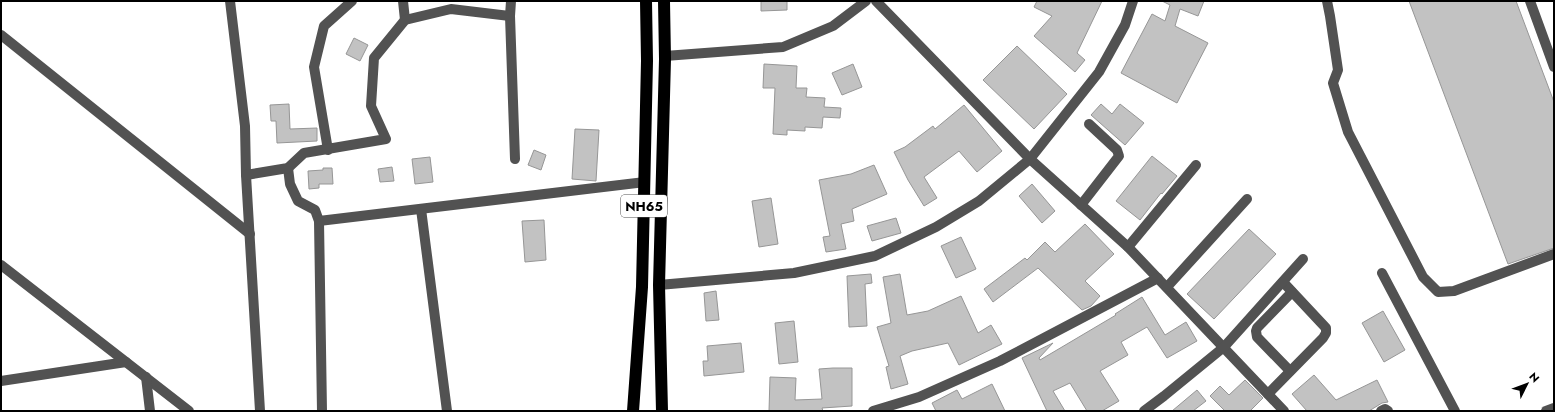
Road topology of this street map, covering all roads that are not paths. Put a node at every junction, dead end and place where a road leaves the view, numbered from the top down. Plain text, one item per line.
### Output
1 (230, 1) edge
2 (352, 1) edge
3 (403, 1) edge
4 (511, 1) edge
5 (646, 1) edge
6 (664, 1) edge
7 (866, 1) edge
8 (876, 1) edge
9 (1134, 1) edge
10 (1327, 1) edge
11 (1530, 1) edge
12 (510, 16) junction
13 (405, 20) junction
14 (1, 35) edge
15 (665, 56) junction
16 (1554, 66) edge
17 (1090, 124) dead end
18 (328, 150) junction
19 (515, 159) dead end
20 (1030, 159) junction
21 (1196, 165) dead end
22 (288, 168) junction
23 (246, 175) junction
24 (644, 182) junction
25 (1247, 199) dead end
26 (1081, 205) junction
27 (421, 209) junction
28 (319, 221) junction
29 (250, 234) junction
30 (1128, 247) junction
31 (1554, 254) edge
32 (1303, 259) dead end
33 (1, 264) edge
34 (1382, 273) dead end
35 (1158, 278) junction
36 (1283, 282) junction
37 (659, 285) junction
38 (1167, 287) junction
39 (1292, 292) junction
40 (1224, 347) junction
41 (126, 362) junction
42 (1290, 371) junction
43 (146, 377) junction
44 (1, 381) edge
45 (1268, 394) junction
46 (150, 411) edge
47 (189, 411) edge
48 (260, 411) edge
49 (322, 411) edge
50 (447, 411) edge
51 (632, 411) edge
52 (662, 411) edge
53 (873, 411) edge
54 (1144, 411) edge
55 (1284, 411) edge
56 (1380, 411) edge
57 (1388, 411) edge
58 (1455, 411) edge

1 - 23 street
2 - 18 street
3 - 13 street
4 - 12 street
5 - 24 highway, NH65
6 - 15 highway, NH65
7 - 15 street
8 - 20 street
9 - 20 street
10 - 31 street
11 - 16 street
12 - 13 street
12 - 19 street
13 - 18 street
14 - 29 street
15 - 37 highway, NH65
17 - 26 street
18 - 22 street
20 - 26 street
20 - 37 street
21 - 30 street
22 - 23 street
22 - 28 street
23 - 29 street
24 - 27 street
24 - 51 highway, NH65
25 - 38 street
26 - 30 street
27 - 28 street
27 - 50 street
28 - 49 street
29 - 48 street
30 - 35 street
32 - 36 street
33 - 41 street
34 - 58 street
35 - 38 street
35 - 53 street
36 - 39 street
36 - 40 street
37 - 52 highway, NH65
38 - 40 street
39 - 42 street
39 - 42 street
40 - 45 street
40 - 54 street
41 - 43 street
41 - 44 street
42 - 45 street
43 - 46 street
43 - 47 street
45 - 55 street
56 - 57 street

